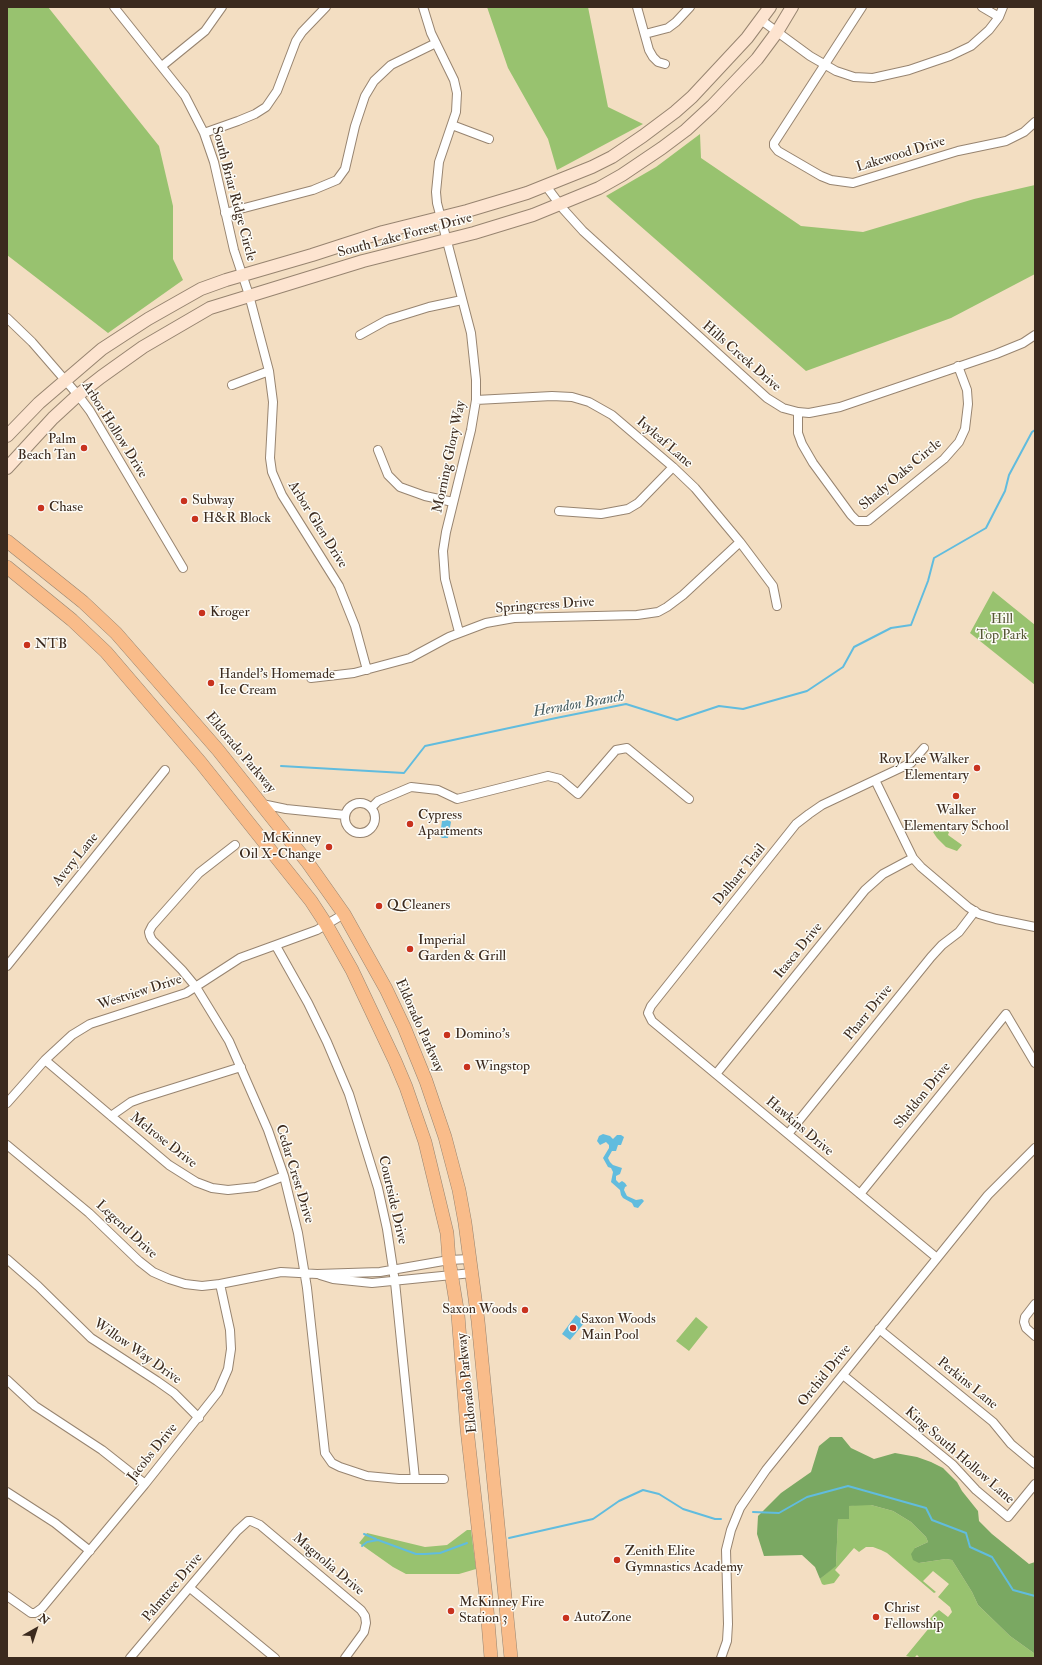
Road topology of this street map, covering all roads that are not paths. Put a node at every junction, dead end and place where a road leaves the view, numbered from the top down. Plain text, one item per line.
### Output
1 (114, 7) edge
2 (222, 7) edge
3 (326, 7) edge
4 (423, 7) edge
5 (638, 7) edge
6 (690, 7) edge
7 (770, 7) edge
8 (792, 7) edge
9 (862, 7) edge
10 (982, 7) edge
11 (1003, 7) edge
12 (999, 17) junction
13 (761, 20) junction
14 (777, 32) junction
15 (645, 34) junction
16 (436, 43) junction
17 (665, 64) dead end
18 (823, 64) junction
19 (162, 66) junction
20 (452, 125) junction
21 (1034, 126) edge
22 (204, 133) junction
23 (489, 139) dead end
24 (546, 186) junction
25 (559, 204) junction
26 (225, 213) junction
27 (441, 217) junction
28 (448, 239) junction
29 (242, 275) junction
30 (249, 295) junction
31 (462, 300) junction
32 (7, 318) edge
33 (360, 335) dead end
34 (1035, 335) edge
35 (958, 366) junction
36 (270, 371) junction
37 (65, 380) junction
38 (232, 384) dead end
39 (78, 395) junction
40 (476, 400) junction
41 (798, 412) junction
42 (7, 436) edge
43 (378, 450) dead end
44 (674, 467) junction
45 (7, 468) edge
46 (453, 502) junction
47 (560, 511) dead end
48 (7, 541) edge
49 (740, 542) junction
50 (7, 567) edge
51 (183, 568) dead end
52 (777, 606) dead end
53 (459, 632) junction
54 (121, 639) junction
55 (106, 652) junction
56 (367, 670) junction
57 (311, 678) dead end
58 (924, 748) dead end
59 (218, 750) junction
60 (201, 763) junction
61 (165, 770) dead end
62 (876, 780) junction
63 (689, 799) dead end
64 (262, 804) junction
65 (372, 808) junction
66 (286, 809) junction
67 (345, 815) junction
68 (276, 823) junction
69 (235, 845) dead end
70 (913, 858) junction
71 (975, 912) junction
72 (344, 914) junction
73 (326, 924) junction
74 (1035, 927) edge
75 (276, 946) junction
76 (7, 966) edge
77 (196, 987) junction
78 (648, 1013) joint
79 (45, 1060) junction
80 (1035, 1063) edge
81 (397, 1066) junction
82 (241, 1067) junction
83 (716, 1074) junction
84 (7, 1103) edge
85 (435, 1108) junction
86 (111, 1116) junction
87 (788, 1134) junction
88 (7, 1145) edge
89 (1035, 1148) edge
90 (284, 1176) junction
91 (860, 1194) junction
92 (937, 1258) junction
93 (7, 1259) edge
94 (470, 1259) junction
95 (449, 1260) junction
96 (393, 1270) junction
97 (472, 1273) junction
98 (305, 1274) junction
99 (317, 1274) junction
100 (452, 1274) junction
101 (395, 1282) junction
102 (220, 1284) junction
103 (1035, 1304) edge
104 (879, 1329) junction
105 (1035, 1336) edge
106 (843, 1375) junction
107 (7, 1380) edge
108 (199, 1418) junction
109 (1035, 1464) edge
110 (415, 1479) junction
111 (444, 1479) dead end
112 (145, 1484) junction
113 (1035, 1484) edge
114 (7, 1492) edge
115 (234, 1535) joint
116 (90, 1551) junction
117 (190, 1588) junction
118 (7, 1596) edge
119 (508, 1636) junction
120 (489, 1637) junction
121 (130, 1658) edge
122 (275, 1658) edge
123 (345, 1658) edge
124 (491, 1658) edge
125 (511, 1658) edge
126 (721, 1658) edge

1 - 19 street, South Briar Ridge Circle
2 - 19 street
3 - 22 street
4 - 16 street, Morning Glory Way
5 - 15 street
6 - 15 street
7 - 13 main road, South Lake Forest Drive
8 - 14 main road, South Lake Forest Drive
9 - 18 street, Lakewood Drive
10 - 12 street
11 - 12 street
12 - 18 street
13 - 14 street
13 - 24 main road, South Lake Forest Drive
14 - 18 street
14 - 25 main road, South Lake Forest Drive
15 - 17 street
16 - 20 street, Morning Glory Way
16 - 26 street
18 - 21 street, Lakewood Drive
19 - 22 street, South Briar Ridge Circle
20 - 23 street
20 - 27 street, Morning Glory Way
22 - 26 street, South Briar Ridge Circle
24 - 25 street, Hills Creek Drive
24 - 27 main road, South Lake Forest Drive
25 - 28 main road, South Lake Forest Drive
25 - 41 street, Hills Creek Drive
26 - 29 street, South Briar Ridge Circle
27 - 28 street, Morning Glory Way
27 - 29 main road, South Lake Forest Drive
28 - 30 main road, South Lake Forest Drive
28 - 31 street, Morning Glory Way
29 - 30 street, South Briar Ridge Circle
29 - 37 main road, South Lake Forest Drive
30 - 36 street, Arbor Glen Drive
30 - 39 main road, South Lake Forest Drive
31 - 33 street
31 - 40 street, Morning Glory Way
32 - 37 street, Arbor Hollow Drive
34 - 35 street, Hills Creek Drive
35 - 41 street, Hills Creek Drive
35 - 41 street, Shady Oaks Circle
36 - 38 street
36 - 56 street, Arbor Glen Drive
37 - 39 street, Arbor Hollow Drive
37 - 42 main road, South Lake Forest Drive
39 - 45 main road, South Lake Forest Drive
39 - 51 street, Arbor Hollow Drive
40 - 44 street, Ivyleaf Lane
40 - 46 street, Morning Glory Way
43 - 46 street
44 - 47 street
44 - 49 street, Ivyleaf Lane
46 - 53 street, Morning Glory Way
48 - 54 main road, Eldorado Parkway
49 - 52 street, Ivyleaf Lane
49 - 53 street, Springcress Drive
50 - 55 main road, Eldorado Parkway
53 - 56 street, Springcress Drive
54 - 55 main road
54 - 59 main road, Eldorado Parkway
55 - 60 main road, Eldorado Parkway
56 - 57 street, Springcress Drive
58 - 62 street, Dalhart Trail
59 - 60 main road
59 - 64 main road, Eldorado Parkway
60 - 73 main road, Eldorado Parkway
61 - 76 street, Avery Lane
62 - 70 street
62 - 78 street, Dalhart Trail
63 - 65 street
64 - 66 street
64 - 68 main road, Eldorado Parkway
65 - 67 street
65 - 67 street
66 - 67 street
66 - 68 street
68 - 72 main road, Eldorado Parkway
69 - 77 street, Cedar Crest Drive
70 - 71 street
70 - 83 street, Itasca Drive
71 - 74 street
71 - 87 street, Pharr Drive
72 - 73 street, Westview Drive
72 - 85 main road, Eldorado Parkway
73 - 75 street, Westview Drive
73 - 81 main road, Eldorado Parkway
75 - 77 street, Westview Drive
75 - 96 street, Courtside Drive
77 - 79 street, Westview Drive
77 - 82 street, Cedar Crest Drive
78 - 83 street, Hawkins Drive
79 - 84 street, Westview Drive
79 - 86 street, Melrose Drive
80 - 91 street, Sheldon Drive
81 - 85 main road
81 - 95 main road, Eldorado Parkway
82 - 86 street
82 - 90 street, Cedar Crest Drive
83 - 87 street, Hawkins Drive
85 - 94 main road, Eldorado Parkway
86 - 90 street, Melrose Drive
87 - 91 street, Hawkins Drive
88 - 102 street, Legend Drive
89 - 92 street, Orchid Drive
90 - 98 street, Cedar Crest Drive
91 - 92 street, Hawkins Drive
92 - 104 street, Orchid Drive
93 - 108 street, Willow Way Drive
94 - 95 street, Legend Drive
94 - 97 main road, Eldorado Parkway
95 - 96 street, Legend Drive
95 - 100 main road, Eldorado Parkway
96 - 99 street, Legend Drive
96 - 101 street, Courtside Drive
97 - 100 street, Legend Drive
97 - 119 main road, Eldorado Parkway
98 - 99 street, Legend Drive
98 - 102 street, Legend Drive
98 - 110 street, Cedar Crest Drive
99 - 101 street, Legend Drive
100 - 101 street, Legend Drive
100 - 120 main road, Eldorado Parkway
101 - 110 street, Courtside Drive
102 - 108 street, Jacobs Drive
103 - 105 street
104 - 106 street, Orchid Drive
104 - 109 street, Perkins Lane
106 - 113 street, King South Hollow Lane
106 - 126 street, Orchid Drive
107 - 112 street
108 - 112 street, Jacobs Drive
110 - 111 street, Cedar Crest Drive
112 - 116 street, Jacobs Drive
114 - 116 street
115 - 117 street, Palmtree Drive
115 - 123 street, Magnolia Drive
116 - 118 street, Jacobs Drive
117 - 121 street, Palmtree Drive
117 - 122 street
119 - 120 main road
119 - 125 main road, Eldorado Parkway
120 - 124 main road, Eldorado Parkway

